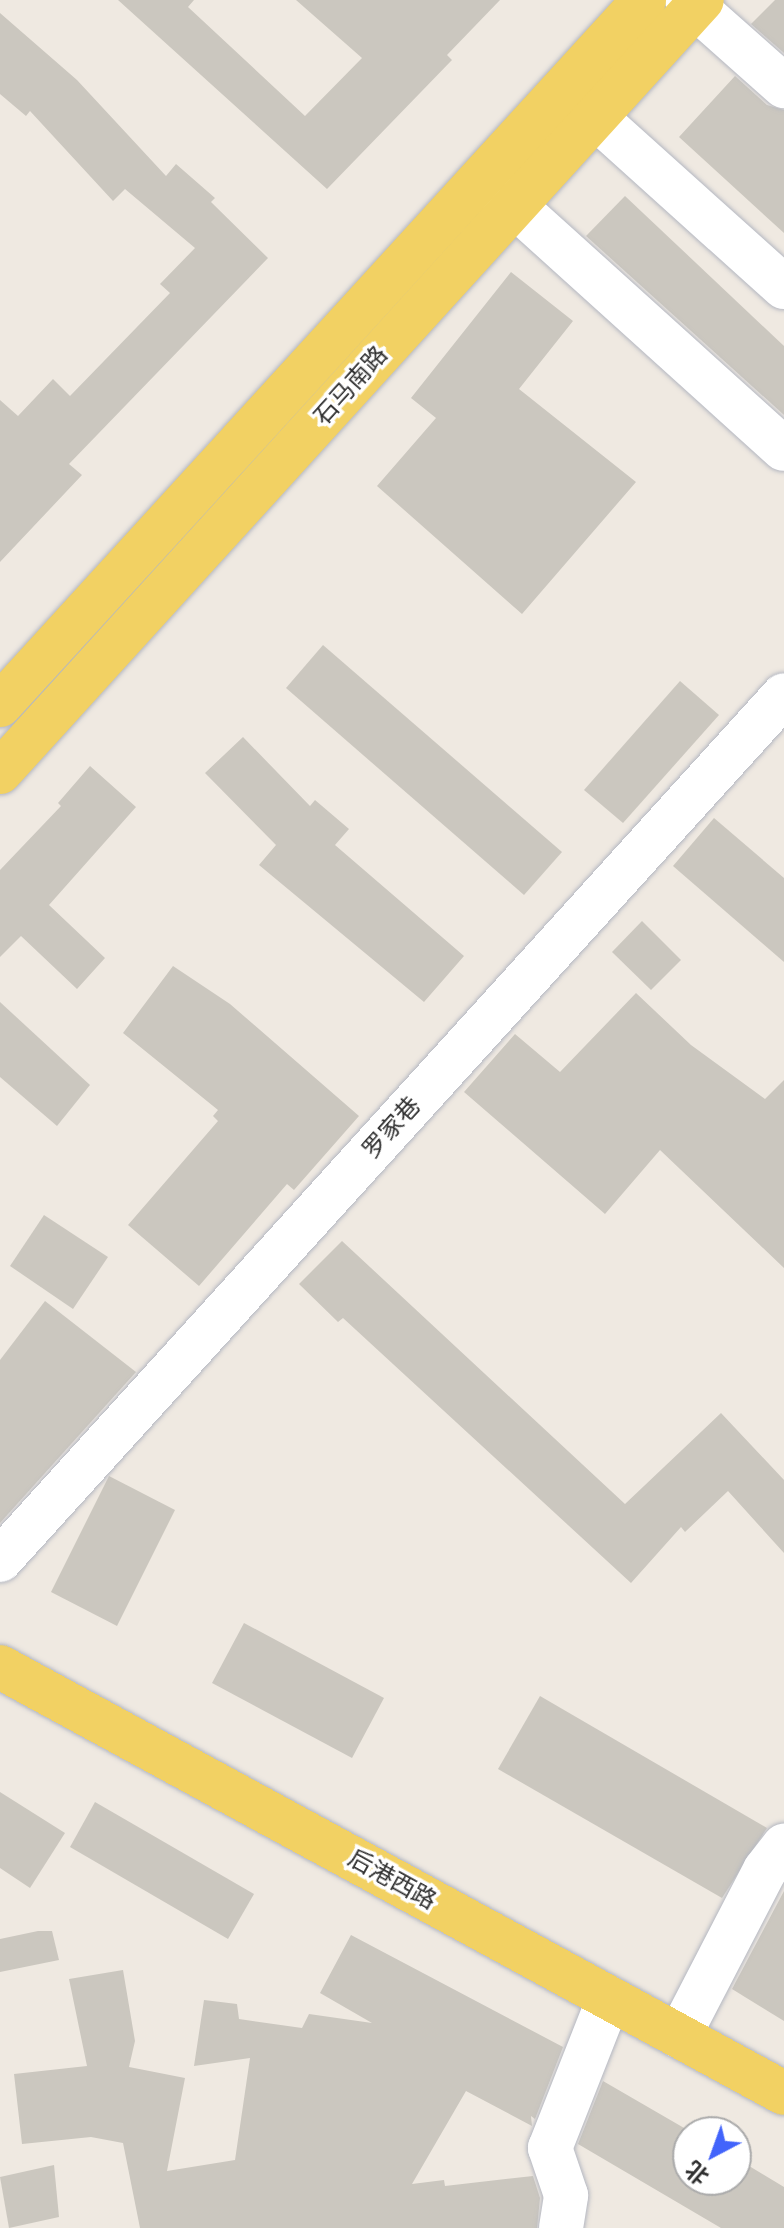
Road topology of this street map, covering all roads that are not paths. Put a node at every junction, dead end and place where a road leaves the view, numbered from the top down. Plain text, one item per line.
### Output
1 (644, 0) edge
2 (694, 2) edge
3 (784, 86) edge
4 (595, 117) junction
5 (482, 177) junction
6 (514, 206) junction
7 (784, 287) edge
8 (784, 449) edge
9 (784, 695) edge
10 (0, 705) edge
11 (0, 772) edge
12 (0, 1560) edge
13 (0, 1667) edge
14 (784, 1846) edge
15 (784, 1878) edge
16 (609, 1998) junction
17 (686, 2040) junction
18 (784, 2093) edge
19 (561, 2228) edge

1 - 5 main road, 石马南路
2 - 3 street
2 - 4 main road, 石马南路
4 - 6 main road, 石马南路
4 - 7 street
5 - 6 street
5 - 10 main road, 石马南路
6 - 8 street
6 - 11 main road, 石马南路
9 - 12 street, 罗家巷
13 - 16 main road, 后港西路
14 - 17 street
15 - 17 street
16 - 17 main road, 后港西路
16 - 19 street
17 - 18 main road, 后港西路

